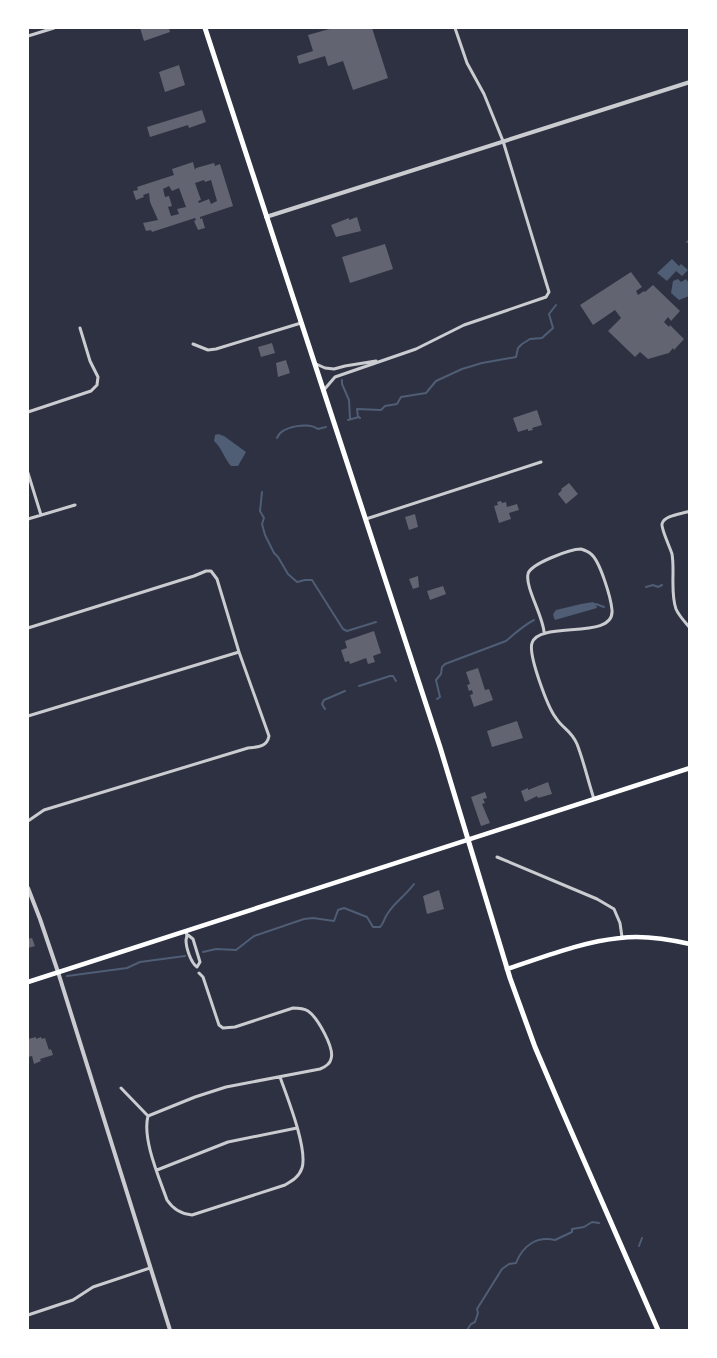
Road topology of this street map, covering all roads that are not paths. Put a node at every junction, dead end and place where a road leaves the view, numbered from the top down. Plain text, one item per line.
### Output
1 (54, 28) edge
2 (205, 28) edge
3 (455, 28) edge
4 (28, 36) edge
5 (690, 82) edge
6 (503, 141) junction
7 (266, 217) junction
8 (301, 323) junction
9 (80, 328) dead end
10 (193, 344) dead end
11 (382, 360) junction
12 (314, 363) junction
13 (323, 391) junction
14 (28, 412) edge
15 (541, 462) dead end
16 (28, 473) edge
17 (75, 505) dead end
18 (690, 511) edge
19 (40, 515) junction
20 (366, 519) junction
21 (28, 520) edge
22 (28, 628) edge
23 (690, 628) edge
24 (544, 632) junction
25 (239, 652) junction
26 (28, 716) edge
27 (690, 768) edge
28 (594, 800) junction
29 (28, 821) edge
30 (467, 840) junction
31 (497, 857) dead end
32 (28, 888) edge
33 (187, 933) junction
34 (622, 937) junction
35 (690, 944) edge
36 (507, 969) junction
37 (58, 972) junction
38 (199, 973) dead end
39 (28, 982) edge
40 (280, 1077) junction
41 (121, 1088) dead end
42 (148, 1116) junction
43 (297, 1128) junction
44 (157, 1170) junction
45 (150, 1268) junction
46 (28, 1315) edge
47 (170, 1330) edge
48 (658, 1330) edge

1 - 4 street
2 - 7 main road
3 - 6 street
5 - 6 street
6 - 7 street
6 - 11 street
7 - 8 main road
8 - 10 street
8 - 12 main road
9 - 14 street
11 - 12 street
11 - 13 street
12 - 13 main road
13 - 20 main road
15 - 20 street
16 - 19 street
17 - 19 street
18 - 23 street
19 - 21 street
20 - 30 main road
22 - 25 street
24 - 24 street
24 - 28 street
25 - 26 street
25 - 29 street
27 - 28 main road
28 - 30 main road
30 - 33 main road
30 - 36 main road
31 - 34 street
32 - 37 street
33 - 33 street
33 - 37 main road
34 - 35 main road
34 - 36 main road
36 - 48 main road
37 - 39 main road
37 - 45 street
38 - 40 street
40 - 42 street
40 - 43 street
41 - 42 street
42 - 44 street
43 - 44 street
43 - 44 street
45 - 46 street
45 - 47 street

